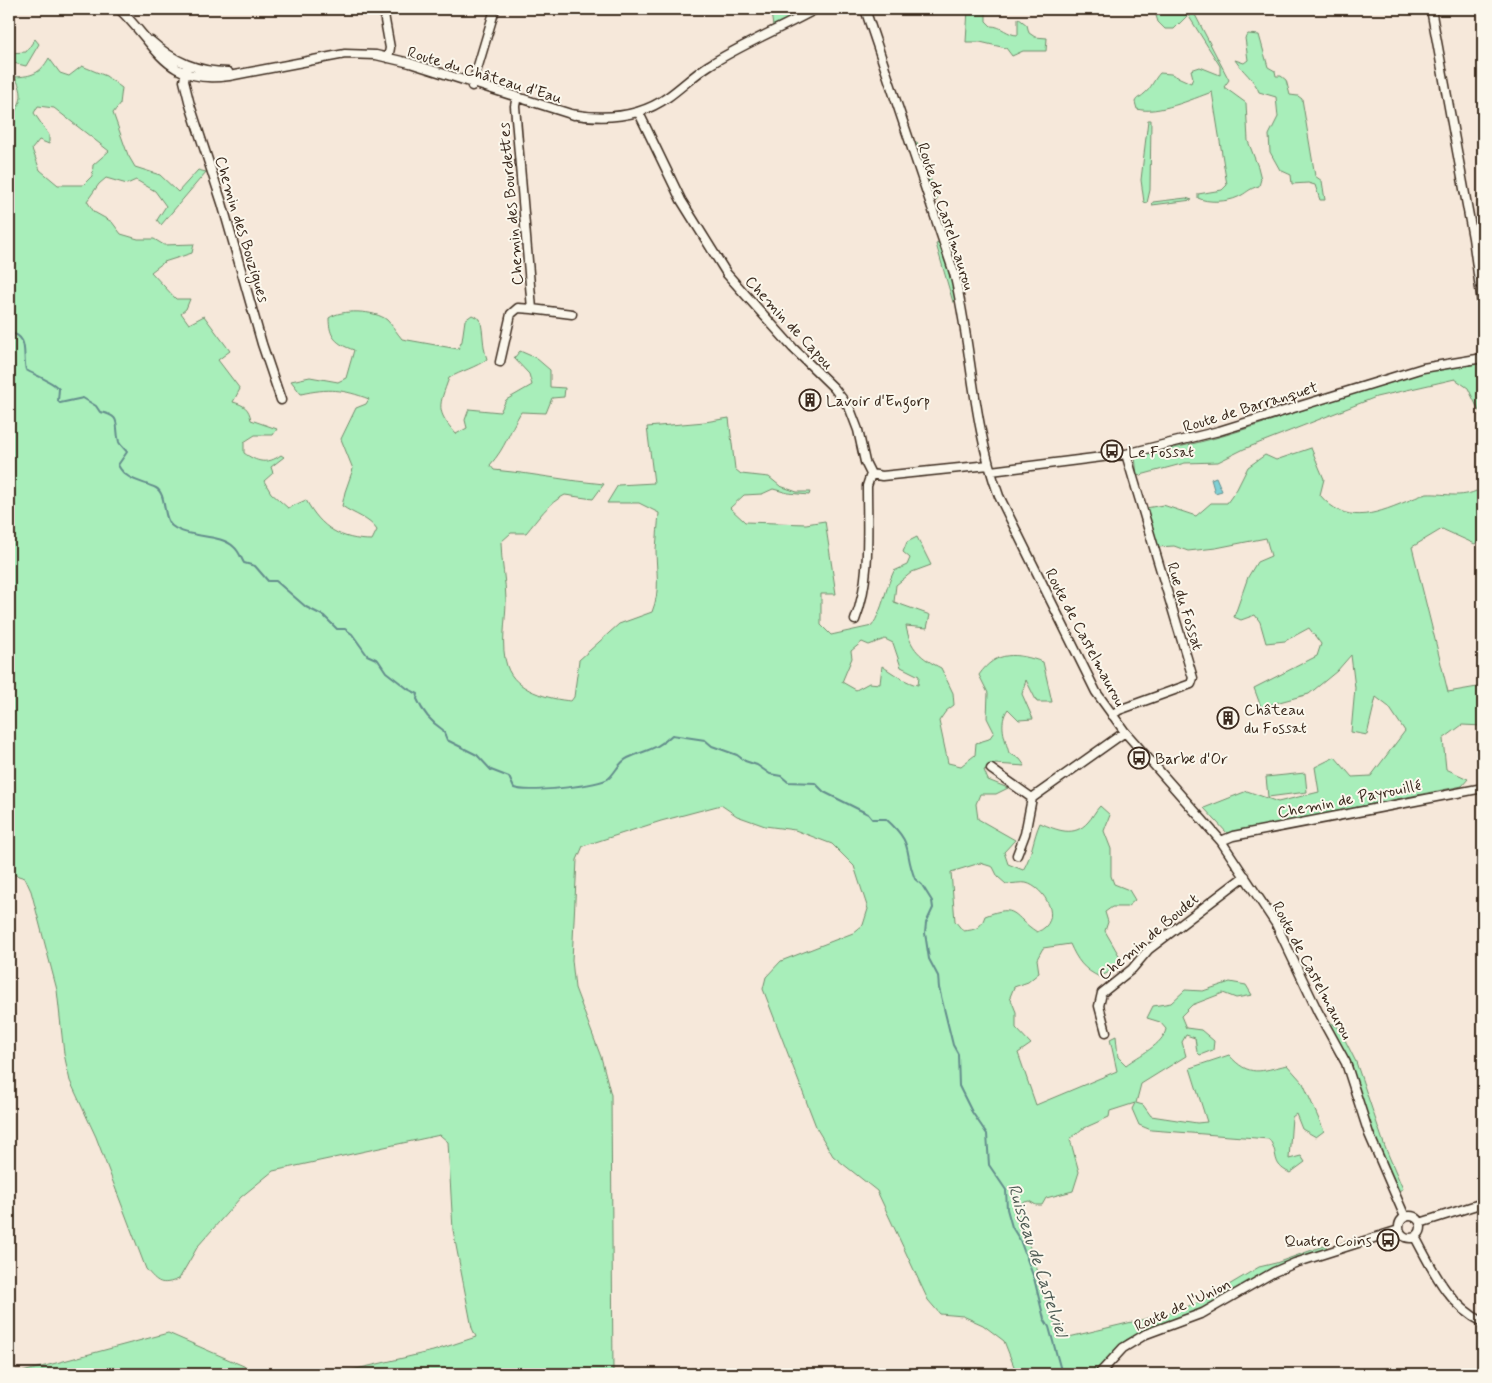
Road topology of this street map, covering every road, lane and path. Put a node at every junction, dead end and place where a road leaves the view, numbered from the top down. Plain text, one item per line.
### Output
1 (383, 9) edge
2 (495, 9) edge
3 (816, 9) edge
4 (1431, 9) edge
5 (866, 10) edge
6 (121, 11) edge
7 (388, 58) junction
8 (186, 70) junction
9 (472, 84) junction
10 (516, 98) junction
11 (638, 113) junction
12 (532, 309) junction
13 (1483, 310) edge
14 (572, 314) dead end
15 (1483, 358) edge
16 (500, 362) dead end
17 (282, 400) dead end
18 (1126, 454) junction
19 (990, 468) junction
20 (871, 474) junction
21 (855, 620) dead end
22 (1112, 716) junction
23 (1124, 732) junction
24 (991, 769) dead end
25 (1483, 788) edge
26 (1032, 798) junction
27 (1222, 841) junction
28 (1017, 855) dead end
29 (1245, 876) junction
30 (1106, 1032) dead end
31 (1483, 1203) edge
32 (1405, 1217) junction
33 (1420, 1223) junction
34 (1399, 1230) junction
35 (1415, 1236) junction
36 (1483, 1322) edge
37 (1099, 1374) edge

1 - 7 street
2 - 9 street
3 - 11 street, Route du Château d'Eau
4 - 13 street
5 - 19 street, Route de Castelmaurou
6 - 8 street, Route du Château d'Eau
7 - 8 street, Route du Château d'Eau
7 - 9 street, Route du Château d'Eau
8 - 17 street, Chemin des Bouzigues
9 - 10 street, Route du Château d'Eau
10 - 11 street, Route du Château d'Eau
10 - 12 street, Chemin des Bourdettes
11 - 20 street, Chemin de Capou
12 - 14 street, Chemin des Bourdettes
12 - 16 street, Chemin des Bourdettes
15 - 18 street, Route de Barranquet
18 - 19 street, Route de Barranquet
18 - 22 street, Rue du Fossat
19 - 20 street
19 - 22 street, Route de Castelmaurou
20 - 21 street
22 - 23 street, Route de Castelmaurou
23 - 26 street
23 - 27 street, Route de Castelmaurou
24 - 26 street
25 - 27 street, Chemin de Payrouillé
26 - 28 street
27 - 29 street, Route de Castelmaurou
29 - 30 street, Chemin de Boudet
29 - 32 street, Route de Castelmaurou
31 - 33 street
32 - 33 street
32 - 34 street
33 - 35 street
34 - 35 street
34 - 37 street, Route de l'Union
35 - 36 street

